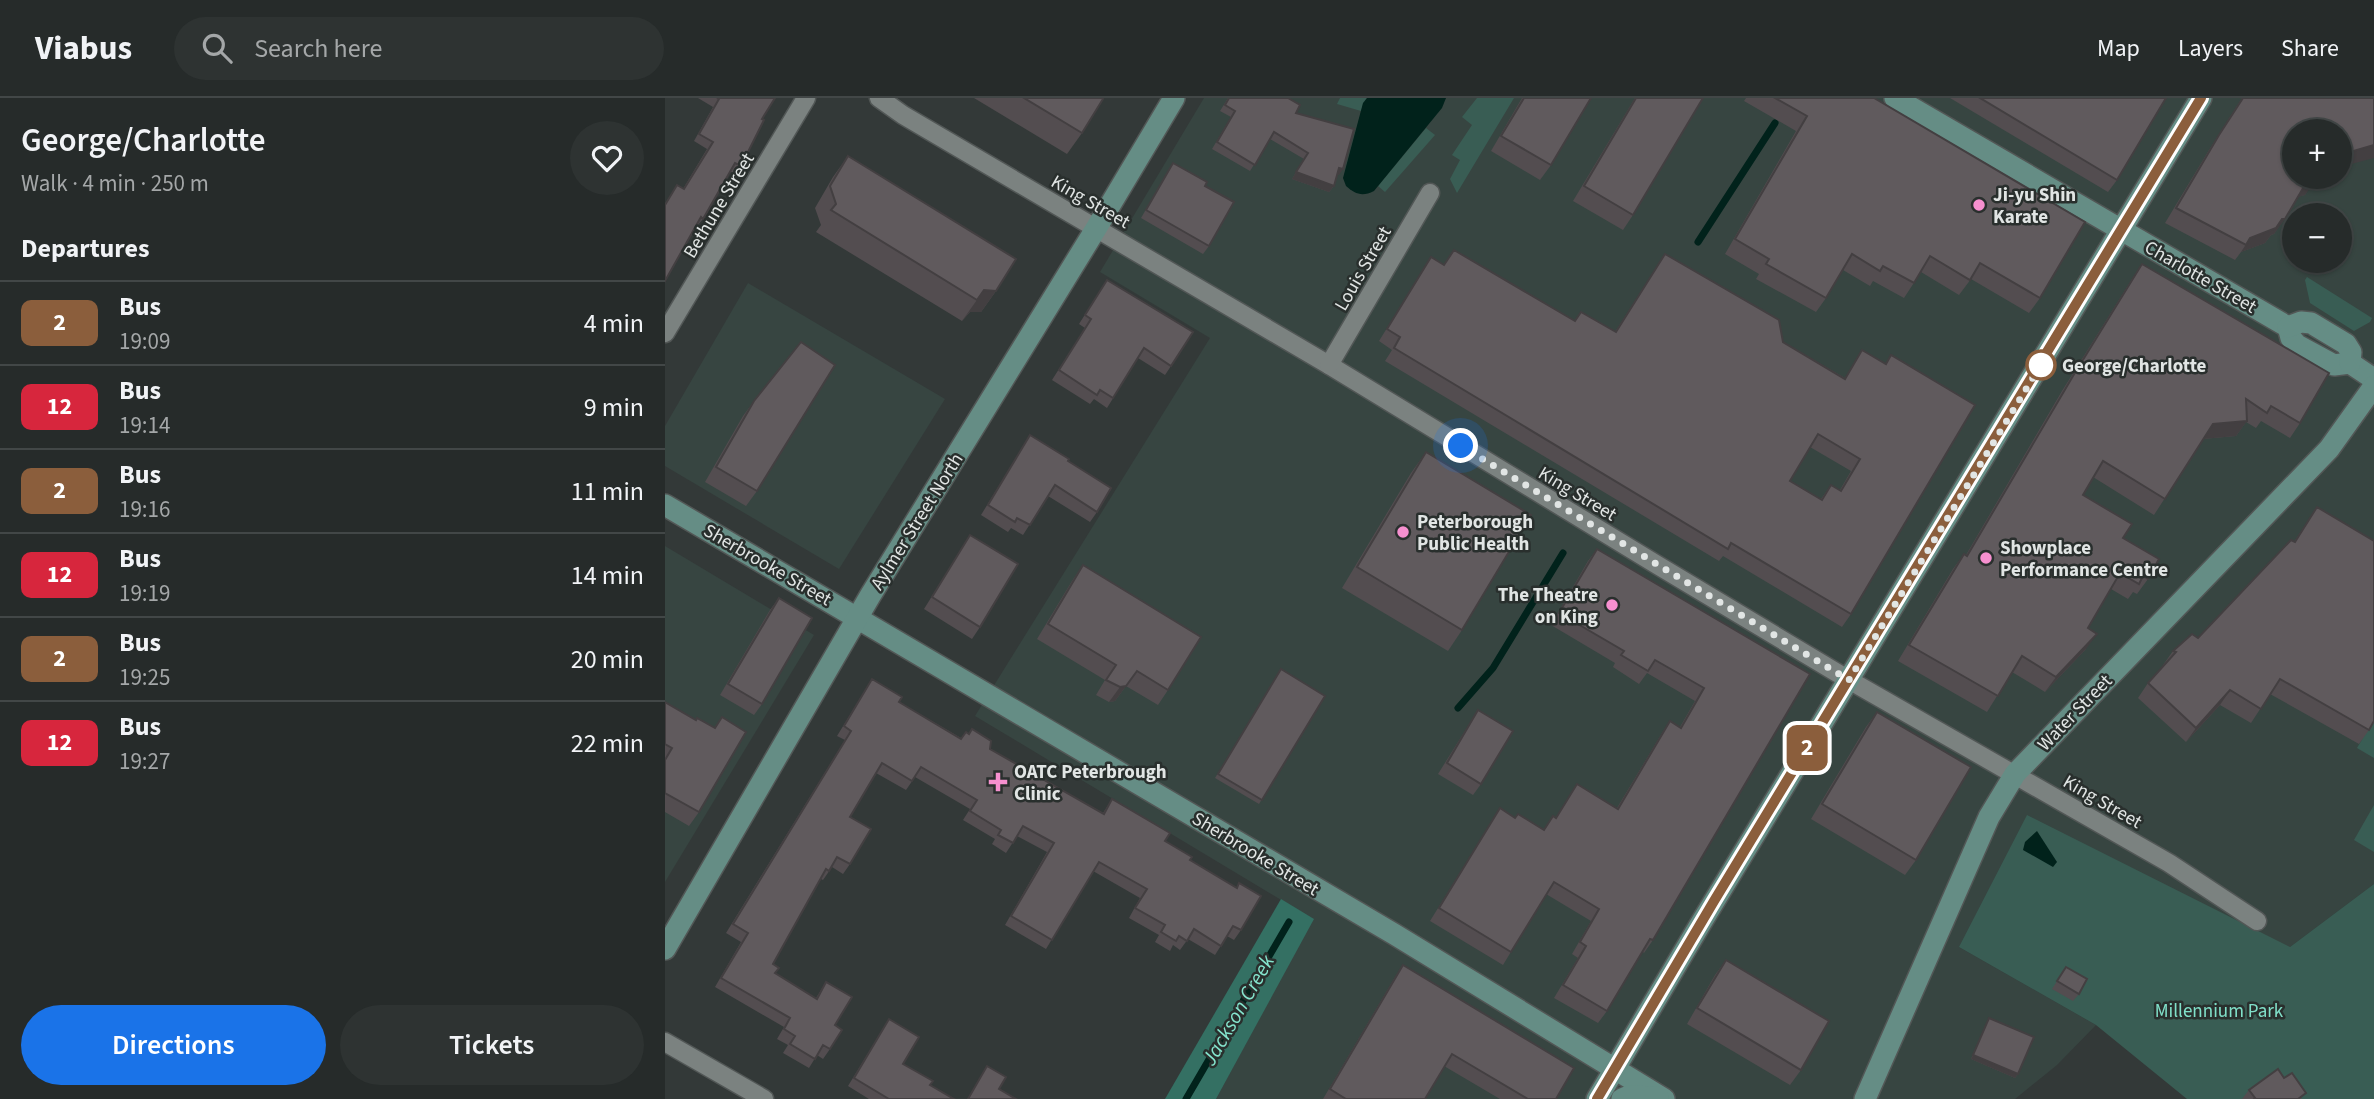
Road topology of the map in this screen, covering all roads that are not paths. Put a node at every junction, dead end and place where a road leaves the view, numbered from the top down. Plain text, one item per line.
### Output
1 (806, 98) edge
2 (879, 98) edge
3 (1174, 98) edge
4 (1895, 98) edge
5 (2201, 98) edge
6 (1430, 193) dead end
7 (1097, 228) junction
8 (2122, 231) junction
9 (665, 333) edge
10 (1329, 365) junction
11 (2374, 379) edge
12 (2374, 386) edge
13 (665, 505) edge
14 (858, 617) junction
15 (1849, 680) junction
16 (2015, 774) junction
17 (2257, 921) dead end
18 (665, 948) edge
19 (665, 1041) edge
20 (1614, 1069) junction
21 (1662, 1098) edge
22 (764, 1099) edge
23 (1597, 1099) edge
24 (1622, 1099) edge
25 (1865, 1099) edge

1 - 9 street, Bethune Street
2 - 7 street, King Street
3 - 7 main road, Aylmer Street North
4 - 8 main road, Charlotte Street
5 - 8 main road
6 - 10 street, Louis Street
7 - 10 street, King Street
7 - 14 main road, Aylmer Street North
8 - 11 main road, Charlotte Street
8 - 15 main road
10 - 15 street, King Street
12 - 16 main road, Water Street
13 - 14 main road, Sherbrooke Street
14 - 18 main road, Aylmer Street North
14 - 20 main road, Sherbrooke Street
15 - 16 street, King Street
15 - 20 main road
16 - 17 street, King Street
16 - 25 main road, Water Street
19 - 22 street
20 - 21 main road, Sherbrooke Street
20 - 23 main road
21 - 24 main road

